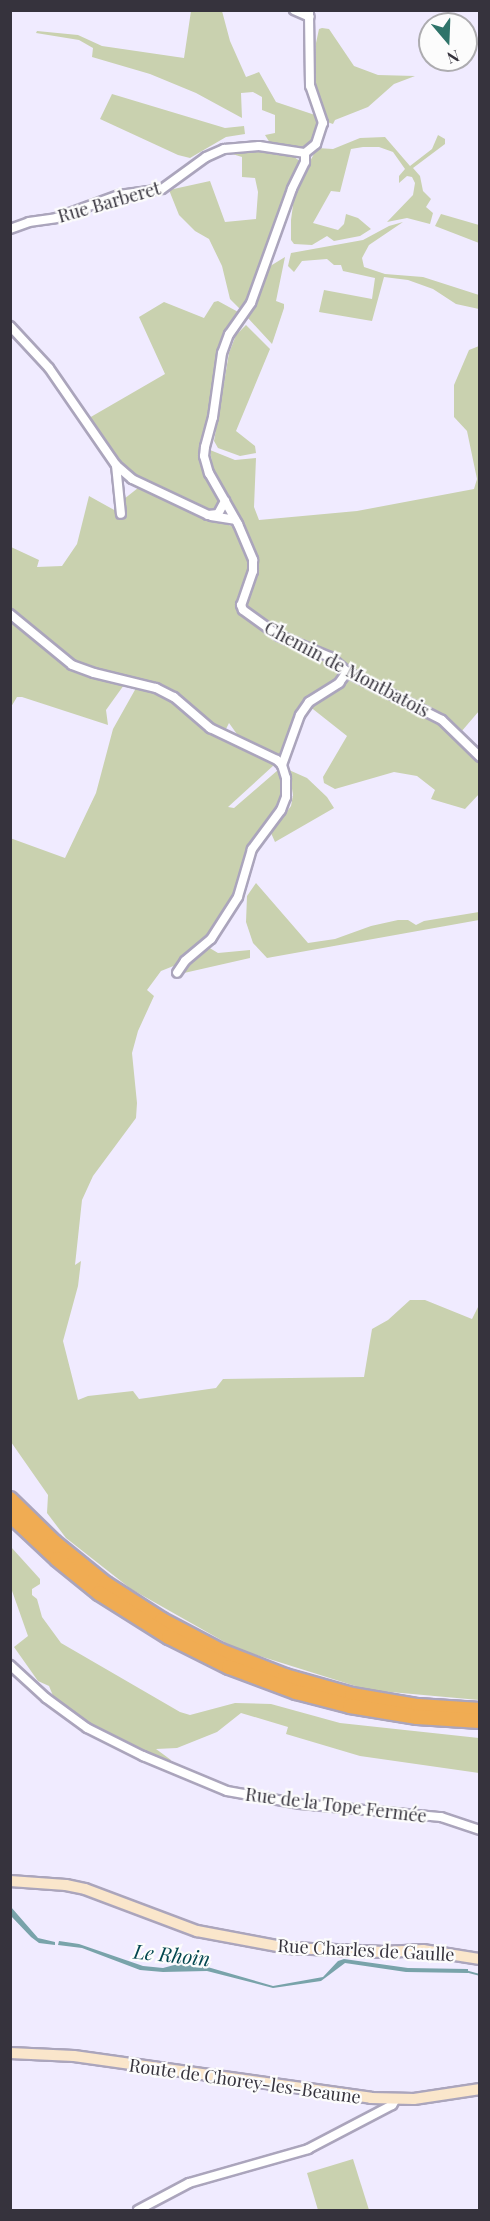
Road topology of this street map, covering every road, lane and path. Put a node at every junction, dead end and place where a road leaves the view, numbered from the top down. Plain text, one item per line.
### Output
1 (294, 10) edge
2 (310, 14) edge
3 (305, 153) junction
4 (10, 229) edge
5 (10, 326) edge
6 (116, 465) junction
7 (225, 501) junction
8 (121, 514) dead end
9 (208, 515) junction
10 (237, 522) junction
11 (10, 614) edge
12 (347, 672) junction
13 (480, 757) edge
14 (282, 765) junction
15 (177, 973) dead end
16 (10, 1499) edge
17 (10, 1515) edge
18 (10, 1665) edge
19 (480, 1710) edge
20 (480, 1721) edge
21 (480, 1830) edge
22 (10, 1881) edge
23 (480, 1959) edge
24 (10, 2053) edge
25 (480, 2089) edge
26 (396, 2099) junction
27 (138, 2211) edge

1 - 2 street
2 - 3 street
3 - 4 street, Rue Barberet
3 - 7 street
5 - 6 street
6 - 8 street
6 - 9 street
7 - 9 street
7 - 10 street
9 - 10 street
10 - 12 street, Chemin de Montbatois
11 - 14 street
12 - 13 street, Chemin de Montbatois
12 - 14 street
14 - 15 street
16 - 19 highway
17 - 20 highway
18 - 21 street, Rue de la Tope Fermée
22 - 23 street, Rue Charles de Gaulle
24 - 26 street, Route de Chorey-les-Beaune
25 - 26 street, Route de Chorey-les-Beaune
26 - 27 street

